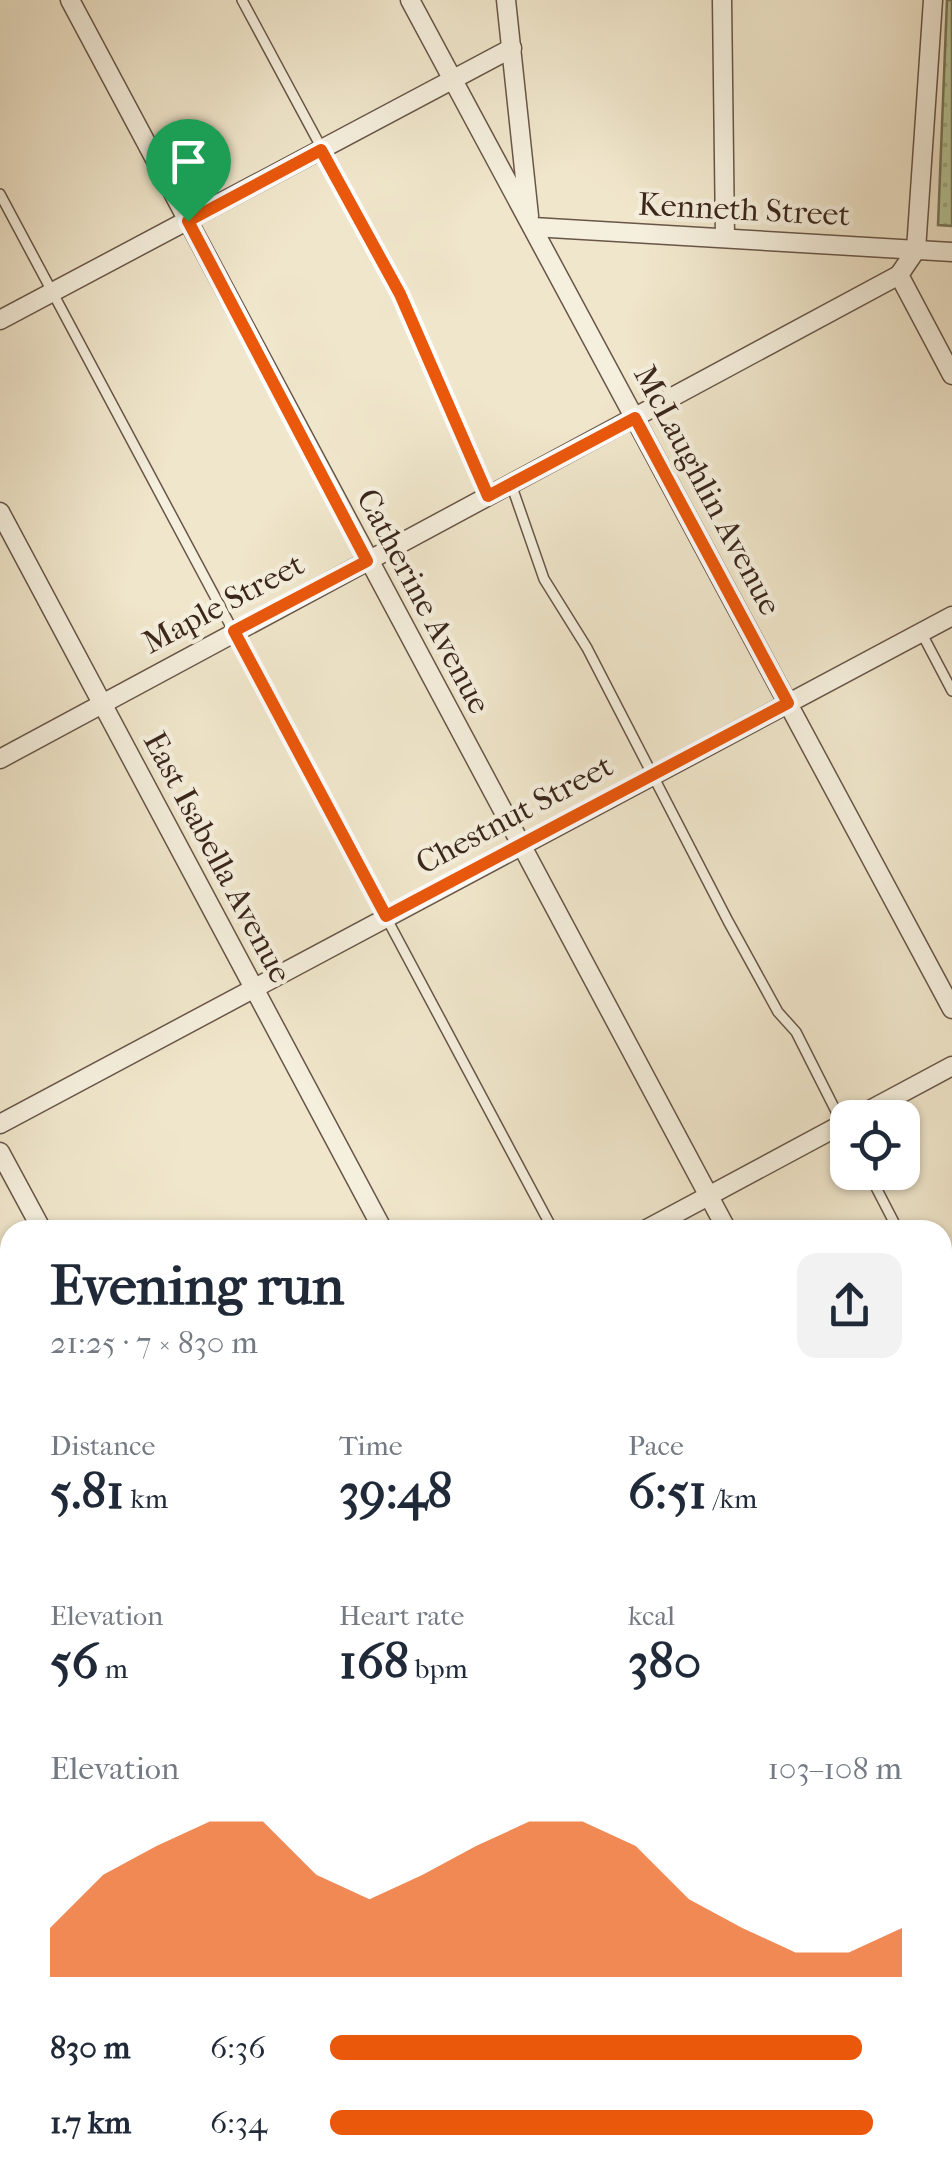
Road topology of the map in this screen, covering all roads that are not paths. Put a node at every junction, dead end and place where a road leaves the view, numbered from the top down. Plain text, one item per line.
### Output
1 (70, 0) edge
2 (242, 0) edge
3 (410, 0) edge
4 (506, 0) edge
5 (722, 0) edge
6 (934, 0) edge
7 (512, 48) junction
8 (454, 82) junction
9 (321, 150) junction
10 (0, 194) edge
11 (188, 221) junction
12 (531, 224) junction
13 (726, 237) junction
14 (916, 250) junction
15 (952, 252) edge
16 (899, 275) junction
17 (53, 292) junction
18 (0, 320) edge
19 (952, 375) edge
20 (635, 418) junction
21 (511, 484) junction
22 (488, 496) junction
23 (0, 512) edge
24 (367, 561) junction
25 (952, 616) edge
26 (234, 631) junction
27 (921, 632) junction
28 (952, 690) edge
29 (788, 703) junction
30 (102, 704) junction
31 (0, 759) edge
32 (654, 772) junction
33 (521, 845) junction
34 (386, 916) junction
35 (254, 987) junction
36 (952, 1009) edge
37 (952, 1066) edge
38 (834, 1100) edge
39 (891, 1100) edge
40 (0, 1124) edge
41 (830, 1133) edge
42 (0, 1152) edge
43 (877, 1190) edge
44 (708, 1196) junction
45 (37, 1220) edge
46 (378, 1220) edge
47 (548, 1220) edge
48 (664, 1220) edge
49 (721, 1220) edge
50 (893, 1220) edge

1 - 11 street, Catherine Avenue
2 - 9 lane
3 - 8 street, McLaughlin Avenue
4 - 7 street
5 - 13 street
6 - 14 street
7 - 8 street
7 - 12 street
8 - 9 street
8 - 12 street, McLaughlin Avenue
9 - 11 street
9 - 22 lane
10 - 17 lane
11 - 17 street
11 - 24 street, Catherine Avenue
12 - 13 street, Kenneth Street
12 - 20 street, McLaughlin Avenue
13 - 14 street, Kenneth Street
14 - 15 street, Kenneth Street
14 - 16 street
16 - 19 street
16 - 20 street, Maple Street
17 - 18 street
17 - 26 lane
20 - 21 street, Maple Street
20 - 29 street, McLaughlin Avenue
21 - 22 street, Maple Street
21 - 32 lane
22 - 24 street, Maple Street
23 - 30 street, East Isabella Avenue
24 - 26 street, Maple Street
24 - 33 street, Catherine Avenue
25 - 27 street, Chestnut Street
26 - 30 street, Maple Street
26 - 34 lane
27 - 28 lane
27 - 29 street, Chestnut Street
29 - 32 street, Chestnut Street
29 - 36 street, McLaughlin Avenue
30 - 31 street, Maple Street
30 - 35 street, East Isabella Avenue
32 - 33 street, Chestnut Street
32 - 38 lane
33 - 34 street, Chestnut Street
33 - 44 street, Catherine Avenue
34 - 35 street, Chestnut Street
34 - 47 lane
35 - 40 street, Chestnut Street
35 - 46 street, East Isabella Avenue
37 - 39 street
41 - 44 street
42 - 45 street
43 - 50 lane
44 - 48 street
44 - 49 street, Catherine Avenue

